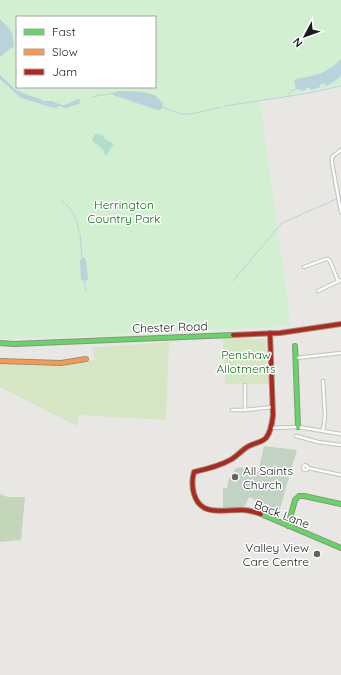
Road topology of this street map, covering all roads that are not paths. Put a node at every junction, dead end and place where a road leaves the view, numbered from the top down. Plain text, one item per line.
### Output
1 (341, 150) edge
2 (341, 212) edge
3 (304, 267) dead end
4 (341, 280) edge
5 (338, 282) junction
6 (318, 291) dead end
7 (341, 324) edge
8 (270, 333) junction
9 (0, 342) edge
10 (295, 346) dead end
11 (341, 353) edge
12 (295, 358) junction
13 (86, 359) dead end
14 (0, 361) edge
15 (323, 381) dead end
16 (245, 385) dead end
17 (273, 407) junction
18 (232, 410) dead end
19 (245, 410) junction
20 (298, 427) junction
21 (271, 428) junction
22 (321, 430) junction
23 (341, 434) edge
24 (296, 436) dead end
25 (341, 445) edge
26 (308, 468) dead end
27 (341, 475) edge
28 (341, 504) edge
29 (288, 526) junction
30 (341, 548) edge

1 - 2 street
3 - 5 street
4 - 5 street
5 - 6 street
7 - 8 street, Chester Road
8 - 9 street, Chester Road
8 - 17 street
10 - 12 street
11 - 12 street
12 - 20 street
13 - 14 street
15 - 22 street
16 - 19 street
17 - 19 street
17 - 21 street
18 - 19 street
20 - 21 street
20 - 22 street
21 - 29 street, Back Lane
22 - 23 street
24 - 25 street
26 - 27 street
28 - 29 street
29 - 30 street, Back Lane

